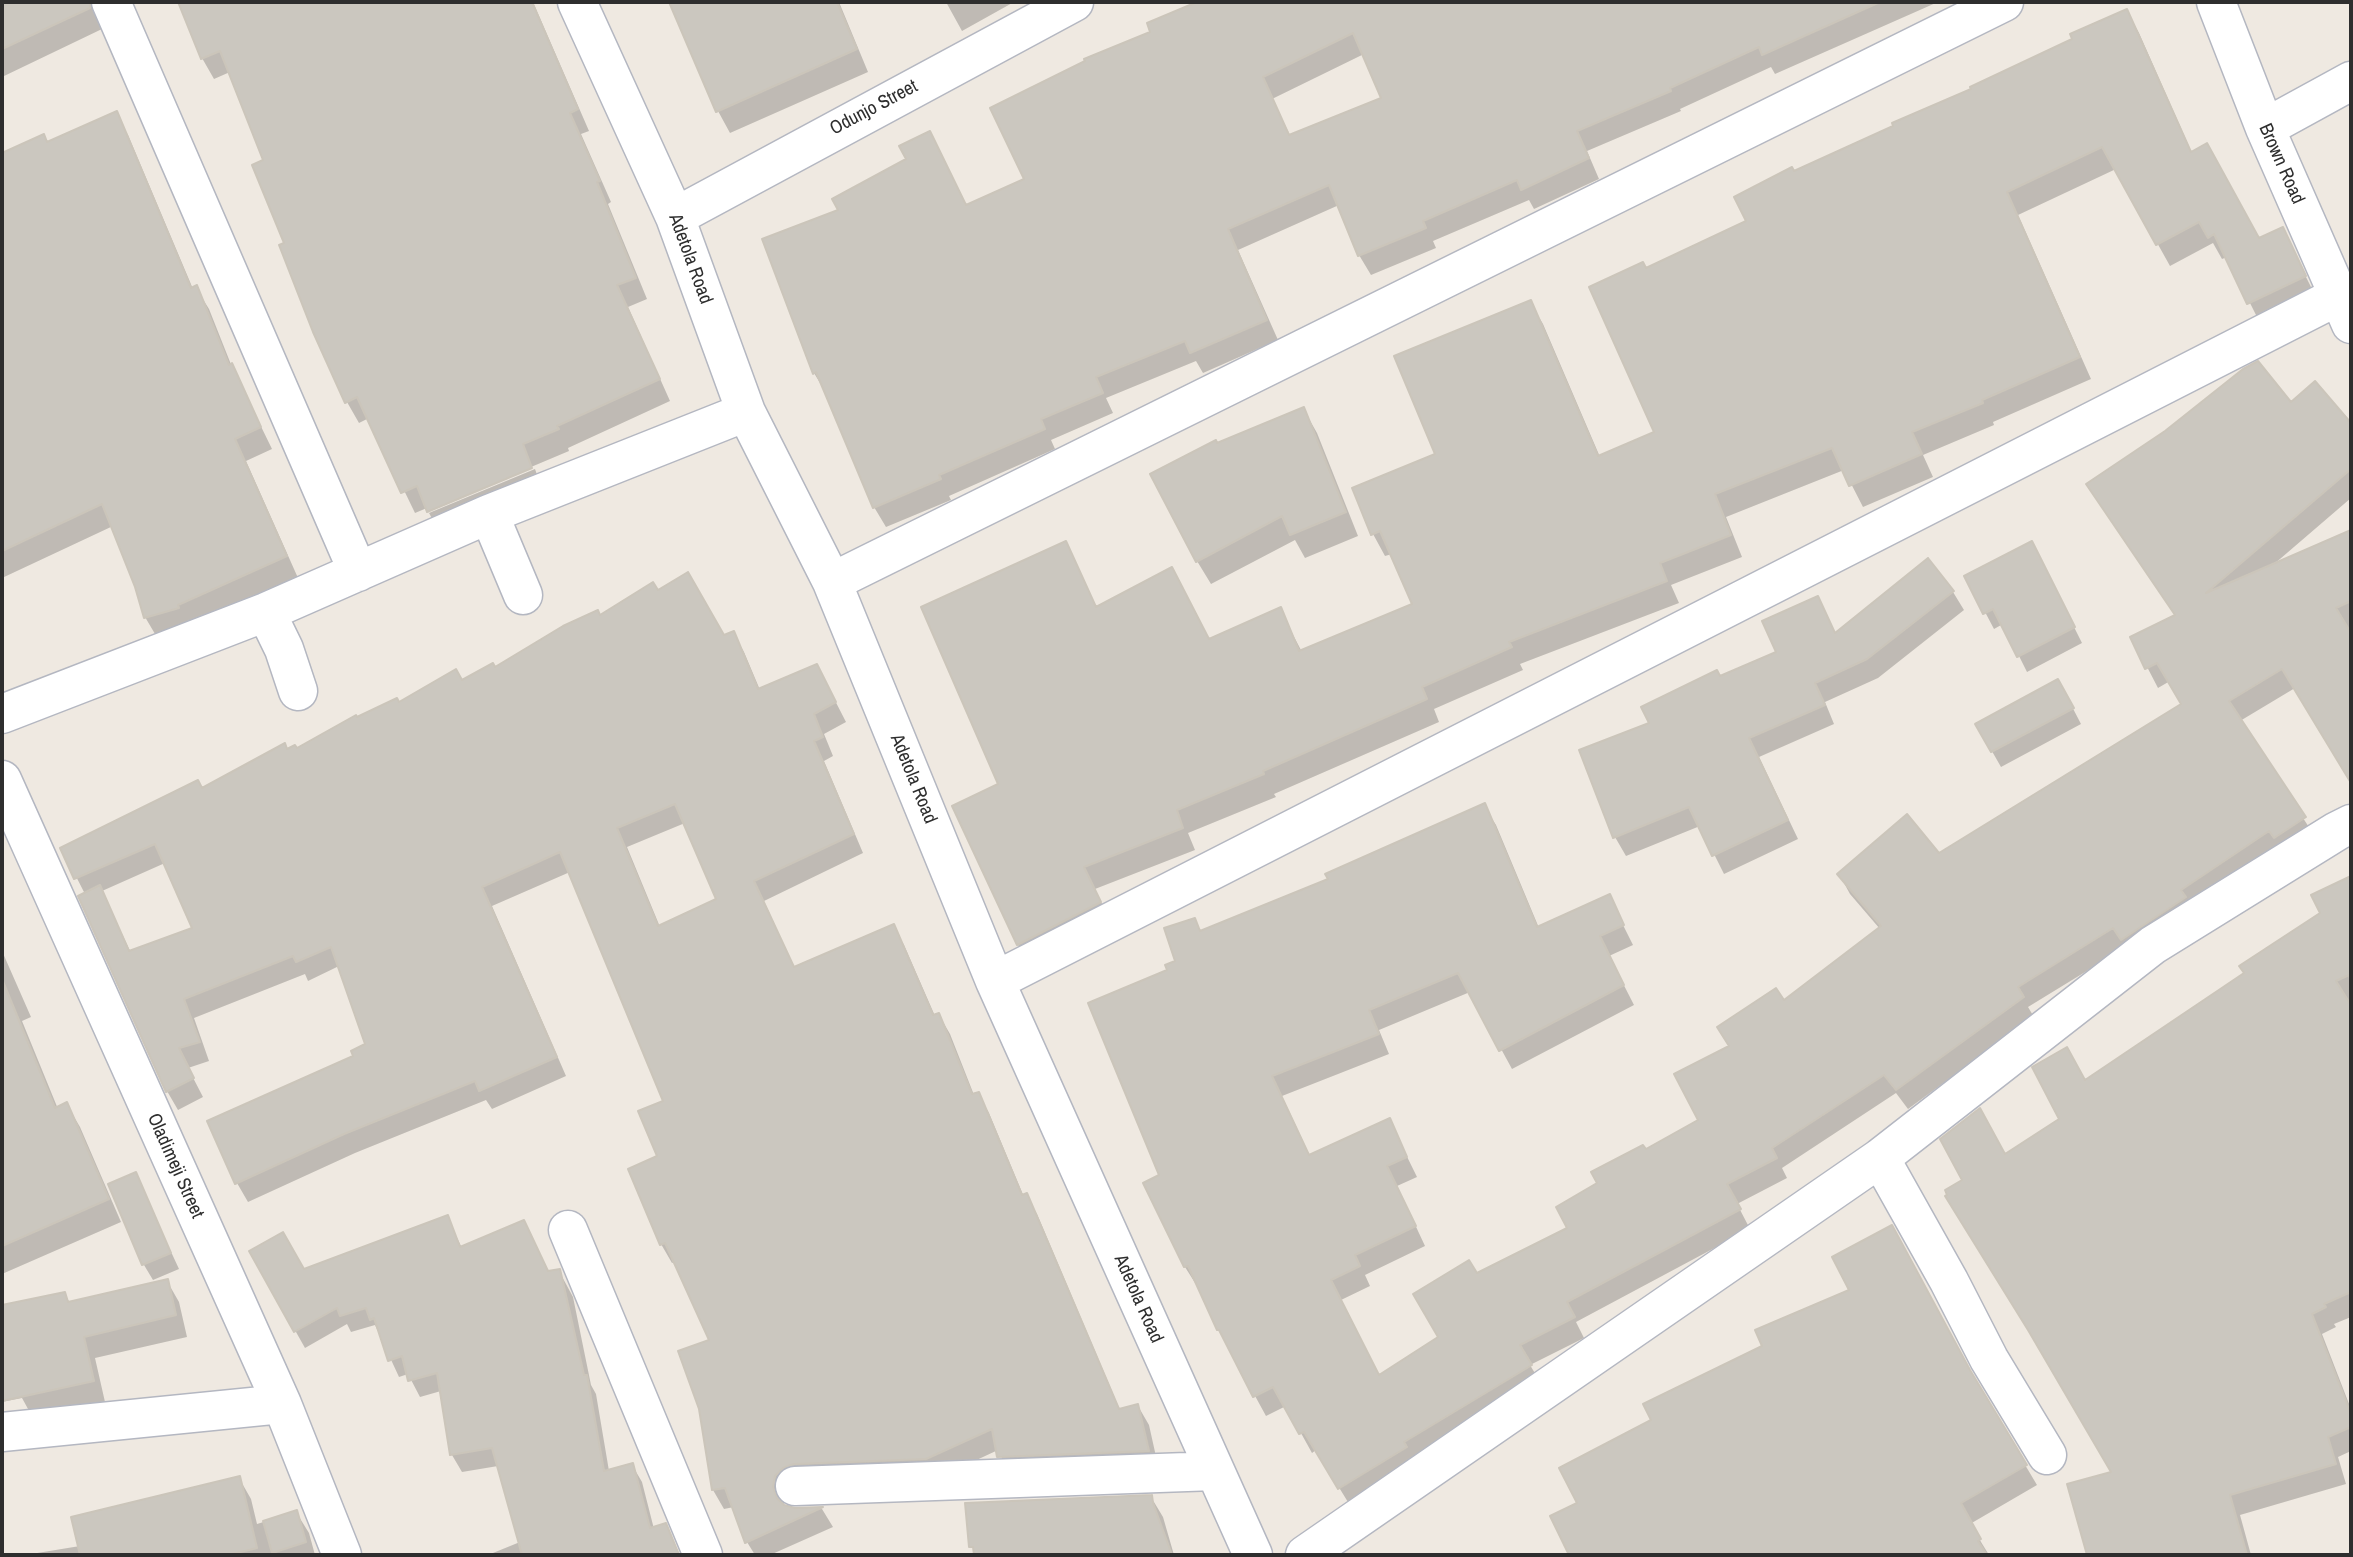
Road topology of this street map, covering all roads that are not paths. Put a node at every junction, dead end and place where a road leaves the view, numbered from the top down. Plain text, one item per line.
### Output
1 (111, 2) edge
2 (578, 2) edge
3 (1074, 2) edge
4 (2004, 2) edge
5 (2216, 2) edge
6 (2351, 81) edge
7 (2265, 128) junction
8 (675, 217) junction
9 (2346, 310) edge
10 (746, 412) junction
11 (489, 514) junction
12 (358, 572) junction
13 (831, 582) junction
14 (523, 595) dead end
15 (266, 612) junction
16 (298, 691) dead end
17 (2, 714) edge
18 (2, 780) edge
19 (2351, 824) edge
20 (995, 981) junction
21 (1880, 1158) junction
22 (568, 1230) dead end
23 (282, 1404) junction
24 (2, 1432) edge
25 (2047, 1455) dead end
26 (1215, 1471) junction
27 (795, 1486) dead end
28 (342, 1555) edge
29 (703, 1555) edge
30 (1253, 1555) edge
31 (1305, 1555) edge

1 - 12 street
2 - 8 street, Adetola Road
3 - 8 street, Odunjo Street
4 - 13 street
5 - 7 street, Brown Road
6 - 7 street
7 - 9 street, Brown Road
8 - 10 street, Adetola Road
9 - 20 street
10 - 11 street
10 - 13 street, Adetola Road
11 - 12 street
11 - 14 street
12 - 15 street
13 - 20 street, Adetola Road
15 - 16 street
15 - 17 street
18 - 23 street, Oladimeji Street
19 - 21 street
20 - 26 street, Adetola Road
21 - 25 street
21 - 31 street
22 - 29 street
23 - 24 street
23 - 28 street, Oladimeji Street
26 - 27 street
26 - 30 street, Adetola Road

